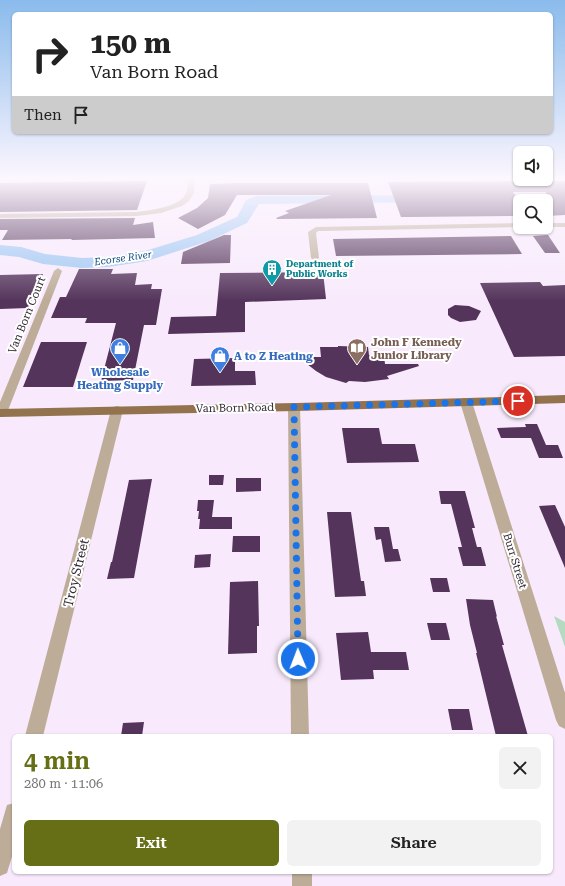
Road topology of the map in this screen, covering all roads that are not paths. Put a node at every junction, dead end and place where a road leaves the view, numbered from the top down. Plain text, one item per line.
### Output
1 (553, 225) edge
2 (565, 225) edge
3 (513, 226) edge
4 (315, 258) dead end
5 (58, 271) dead end
6 (565, 399) edge
7 (466, 402) junction
8 (294, 407) junction
9 (118, 410) junction
10 (0, 413) edge
11 (565, 720) edge
12 (35, 734) edge
13 (300, 734) edge
14 (12, 820) edge
15 (0, 866) edge
16 (302, 874) edge
17 (302, 886) edge

1 - 2 street
3 - 4 street
5 - 10 street, Van Born Court
6 - 7 main road, Van Born Road
7 - 8 main road, Van Born Road
7 - 11 street, Burr Street
8 - 9 main road, Van Born Road
8 - 13 street
9 - 10 main road, Van Born Road
9 - 12 street, Troy Street
14 - 15 street
16 - 17 street

